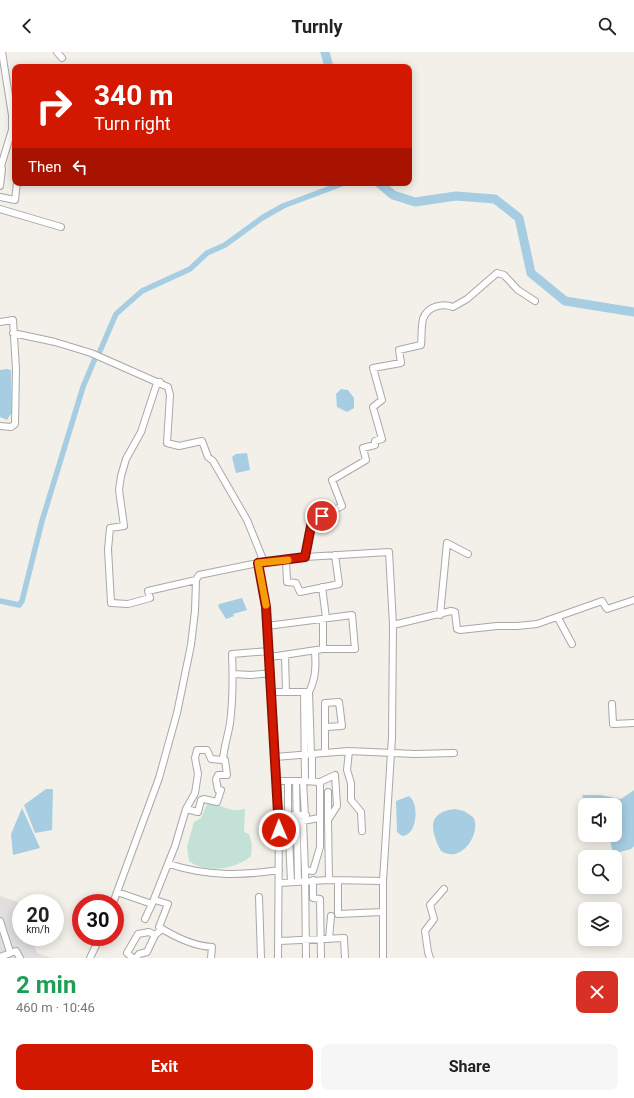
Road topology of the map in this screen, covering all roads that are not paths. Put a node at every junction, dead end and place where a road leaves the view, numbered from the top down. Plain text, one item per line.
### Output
1 (2, 52) edge
2 (56, 52) edge
3 (62, 58) dead end
4 (0, 166) edge
5 (0, 186) edge
6 (17, 186) edge
7 (0, 197) edge
8 (0, 209) edge
9 (61, 227) dead end
10 (535, 301) dead end
11 (0, 322) edge
12 (13, 333) junction
13 (160, 382) junction
14 (0, 426) edge
15 (468, 554) dead end
16 (335, 556) junction
17 (305, 557) junction
18 (286, 560) junction
19 (258, 563) junction
20 (196, 580) junction
21 (322, 587) junction
22 (634, 600) edge
23 (440, 615) junction
24 (324, 618) junction
25 (558, 618) junction
26 (393, 625) junction
27 (267, 626) junction
28 (572, 644) dead end
29 (323, 649) junction
30 (315, 651) junction
31 (270, 654) junction
32 (285, 655) junction
33 (271, 673) junction
34 (233, 674) junction
35 (272, 692) junction
36 (286, 692) junction
37 (306, 692) junction
38 (612, 704) dead end
39 (634, 724) edge
40 (326, 727) junction
41 (348, 751) junction
42 (326, 753) junction
43 (391, 753) junction
44 (454, 753) dead end
45 (311, 754) junction
46 (303, 755) junction
47 (275, 757) junction
48 (222, 760) junction
49 (277, 781) junction
50 (288, 781) junction
51 (301, 781) junction
52 (312, 781) junction
53 (320, 782) junction
54 (328, 792) dead end
55 (186, 809) junction
56 (288, 815) junction
57 (301, 818) junction
58 (320, 818) junction
59 (328, 820) junction
60 (362, 831) dead end
61 (169, 864) junction
62 (279, 870) junction
63 (305, 870) junction
64 (314, 880) junction
65 (329, 880) junction
66 (338, 880) junction
67 (301, 881) junction
68 (383, 881) junction
69 (291, 882) junction
70 (279, 883) junction
71 (444, 889) dead end
72 (117, 892) joint
73 (259, 896) dead end
74 (153, 902) junction
75 (382, 912) junction
76 (331, 916) dead end
77 (145, 919) dead end
78 (0, 921) edge
79 (162, 928) junction
80 (155, 935) junction
81 (329, 939) junction
82 (322, 940) junction
83 (279, 941) junction
84 (305, 941) junction
85 (96, 946) edge
86 (10, 952) junction
87 (0, 957) edge
88 (20, 958) edge
89 (90, 958) edge
90 (133, 958) edge
91 (136, 958) edge
92 (211, 958) edge
93 (261, 958) edge
94 (278, 958) edge
95 (306, 958) edge
96 (321, 958) edge
97 (345, 958) edge
98 (383, 958) edge
99 (430, 958) edge

1 - 4 street
2 - 3 street
4 - 5 street
6 - 7 street
8 - 9 street
10 - 17 street
11 - 12 street
12 - 13 street
12 - 14 street
13 - 19 street
13 - 20 street
15 - 23 street
16 - 17 street
16 - 21 street
16 - 26 street
17 - 18 street
18 - 19 street
18 - 21 street
19 - 20 street
19 - 27 street
20 - 72 street
21 - 24 street
22 - 25 street
23 - 25 street
23 - 26 street
24 - 27 street
24 - 29 street
24 - 29 street
25 - 28 street
26 - 43 street
27 - 31 street
29 - 30 street
30 - 32 street
30 - 37 street
31 - 32 street
31 - 33 street
31 - 34 street
32 - 36 street
33 - 34 street
33 - 35 street
34 - 48 street
35 - 36 street
35 - 47 street
36 - 37 street
37 - 45 street
37 - 46 street
38 - 39 street
40 - 40 street
40 - 42 street
41 - 42 street
41 - 43 street
41 - 60 street
42 - 45 street
43 - 44 street
43 - 68 street
45 - 46 street
45 - 52 street
46 - 47 street
46 - 51 street
47 - 49 street
48 - 55 street
48 - 55 street
49 - 50 street
49 - 62 street
50 - 51 street
50 - 56 street
51 - 52 street
51 - 57 street
52 - 53 street
53 - 58 street
53 - 59 street
54 - 59 street
55 - 61 street
56 - 57 street
56 - 69 street
57 - 58 street
57 - 63 street
57 - 67 street
58 - 63 street
59 - 65 street
61 - 62 street
61 - 74 street
62 - 70 street
63 - 67 street
64 - 65 street
64 - 67 street
64 - 82 street
65 - 66 street
66 - 68 street
66 - 75 street
67 - 69 street
67 - 84 street
68 - 75 street
69 - 70 street
70 - 83 street
71 - 99 street
72 - 74 street
73 - 93 street
74 - 77 street
74 - 79 street
75 - 98 street
76 - 81 street
78 - 86 street
79 - 80 street
79 - 92 street
80 - 90 street
80 - 91 street
81 - 82 street
81 - 97 street
82 - 84 street
82 - 96 street
83 - 84 street
83 - 94 street
84 - 95 street
85 - 89 street
86 - 87 street
86 - 88 street

